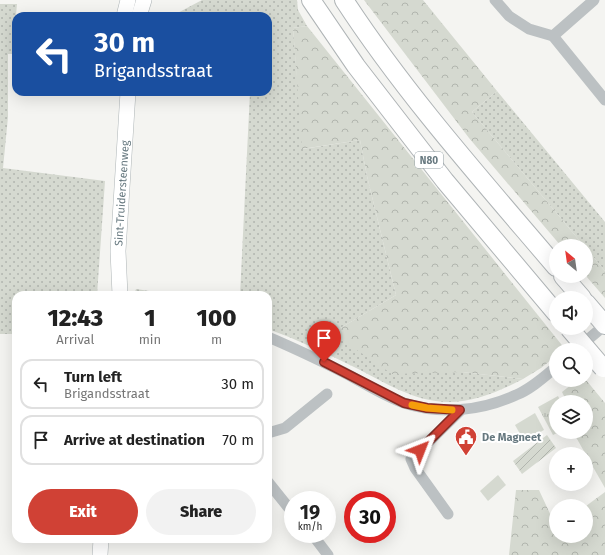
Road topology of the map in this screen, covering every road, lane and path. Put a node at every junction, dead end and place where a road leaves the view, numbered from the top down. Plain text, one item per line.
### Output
1 (128, 0) edge
2 (144, 0) edge
3 (311, 0) edge
4 (344, 0) edge
5 (495, 0) edge
6 (594, 0) edge
7 (125, 12) edge
8 (140, 12) edge
9 (553, 36) junction
10 (119, 96) edge
11 (128, 96) edge
12 (605, 100) edge
13 (549, 259) edge
14 (569, 283) edge
15 (110, 291) edge
16 (120, 291) edge
17 (576, 291) edge
18 (549, 305) edge
19 (593, 311) edge
20 (605, 325) edge
21 (575, 335) edge
22 (272, 339) edge
23 (584, 343) edge
24 (604, 369) edge
25 (549, 373) edge
26 (327, 394) dead end
27 (460, 410) junction
28 (272, 431) edge
29 (272, 487) edge
30 (284, 502) edge
31 (448, 514) dead end
32 (101, 543) edge
33 (319, 543) edge
34 (100, 555) edge
35 (328, 555) edge

1 - 7 main road
2 - 8 main road
3 - 18 highway, N80
4 - 13 highway, N80
5 - 9 street
6 - 9 street
9 - 12 street
10 - 15 main road, Sint-Truidersteenweg
11 - 16 main road, Sint-Truidersteenweg
14 - 17 highway
19 - 20 highway
20 - 23 street
21 - 24 highway, bridge
22 - 27 street
25 - 27 street
26 - 28 street
27 - 31 street
29 - 30 street
32 - 34 main road
33 - 35 street

